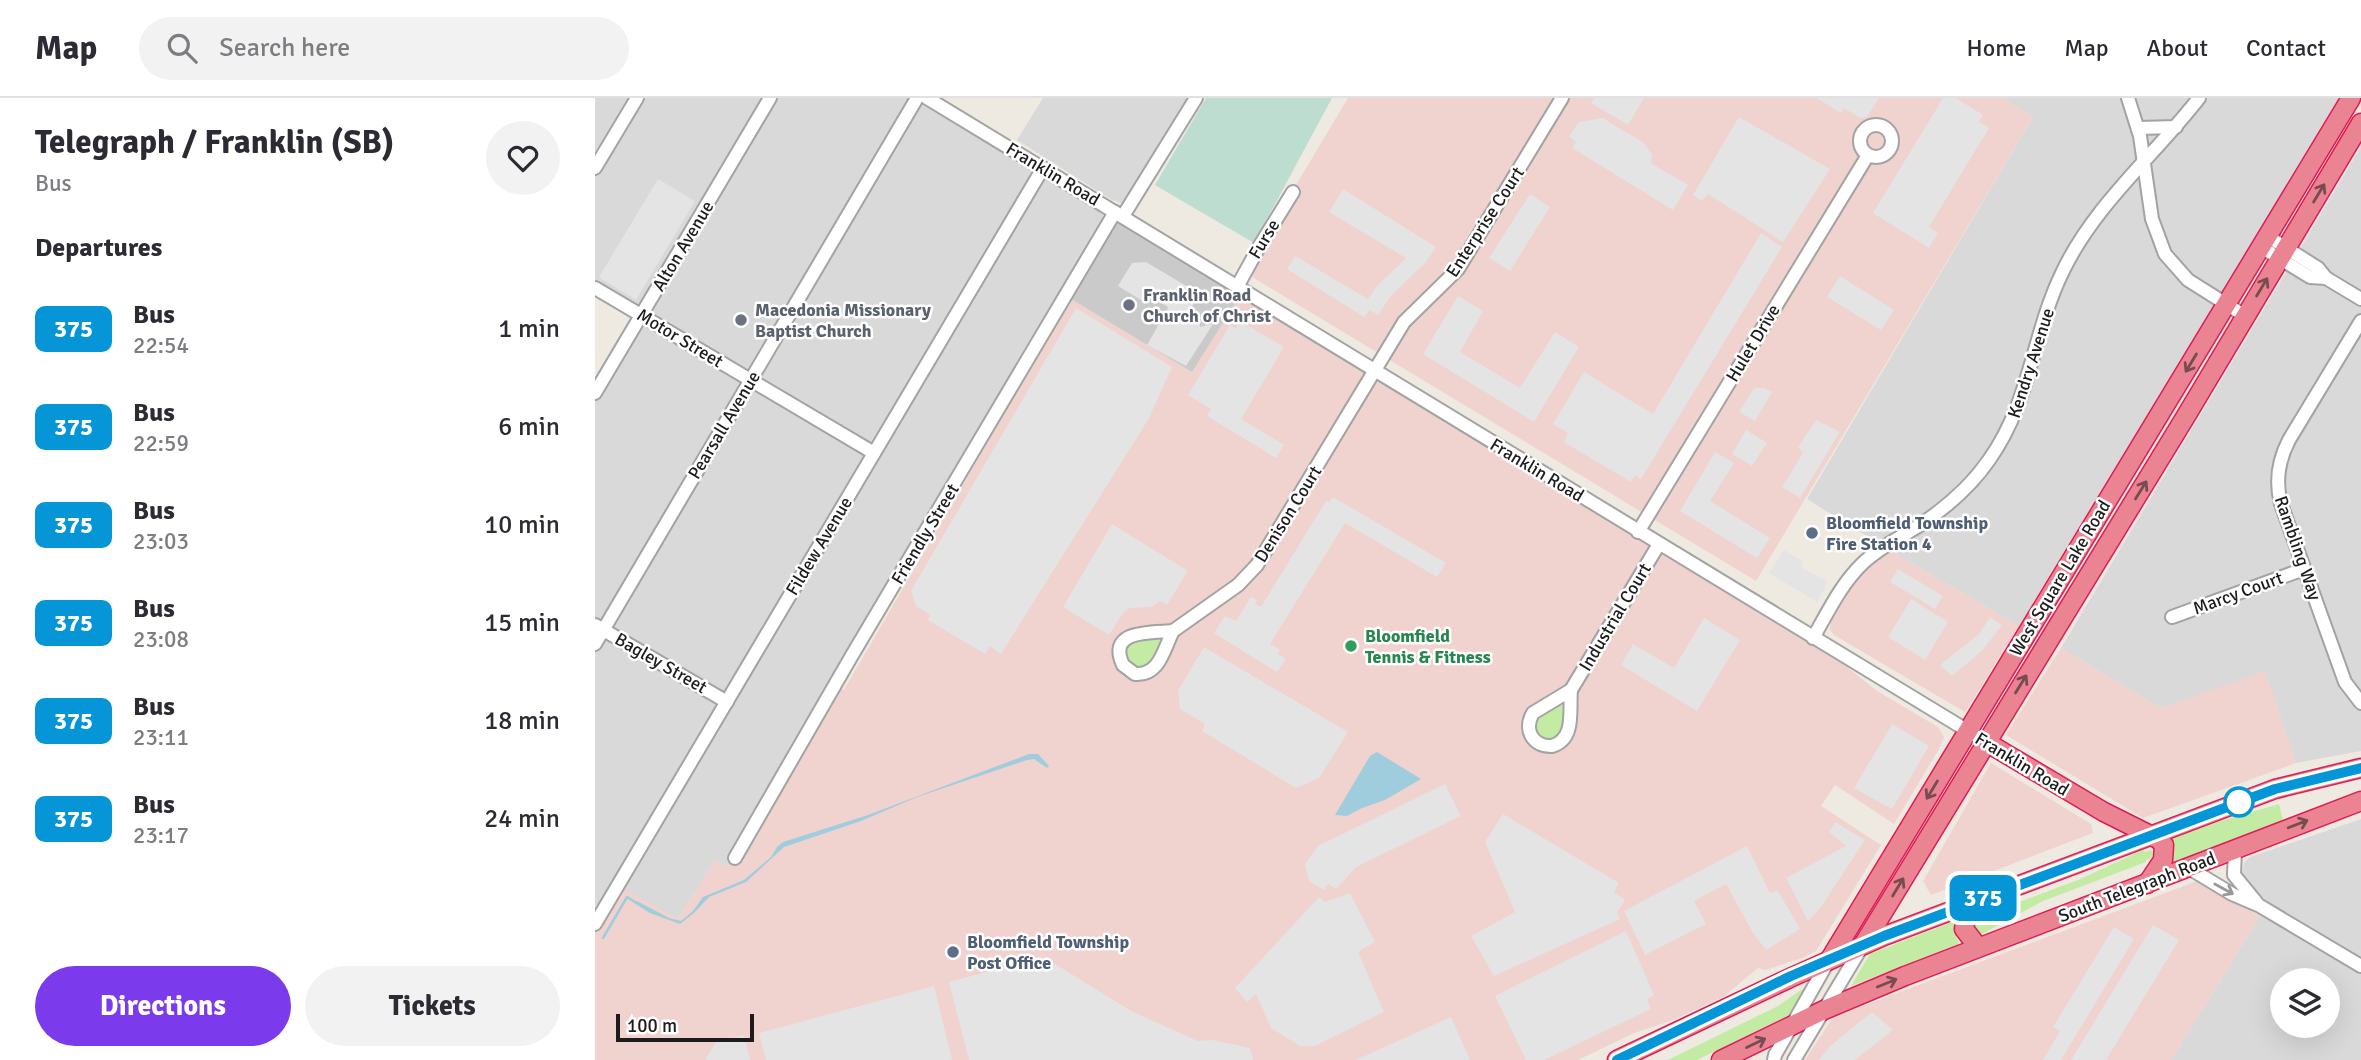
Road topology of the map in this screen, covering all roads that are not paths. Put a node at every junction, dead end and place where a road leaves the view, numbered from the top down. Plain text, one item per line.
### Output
1 (637, 98) edge
2 (770, 98) edge
3 (917, 98) edge
4 (927, 98) edge
5 (1196, 98) edge
6 (1562, 98) edge
7 (2128, 98) edge
8 (2199, 98) edge
9 (2351, 98) edge
10 (2361, 123) edge
11 (2176, 127) junction
12 (2139, 128) junction
13 (1868, 155) dead end
14 (2144, 164) junction
15 (595, 168) edge
16 (1043, 168) junction
17 (1293, 192) dead end
18 (1119, 214) junction
19 (2264, 242) junction
20 (2283, 253) junction
21 (1237, 287) junction
22 (595, 288) edge
23 (2361, 299) edge
24 (2226, 305) junction
25 (641, 315) junction
26 (2245, 316) junction
27 (2361, 321) edge
28 (1374, 371) junction
29 (751, 380) junction
30 (595, 393) edge
31 (874, 453) junction
32 (1638, 532) junction
33 (1659, 544) junction
34 (2304, 569) junction
35 (2172, 617) dead end
36 (599, 627) edge
37 (1173, 631) junction
38 (1813, 638) junction
39 (595, 644) edge
40 (1570, 690) junction
41 (727, 702) junction
42 (2361, 703) edge
43 (1967, 732) junction
44 (1986, 742) junction
45 (2361, 768) edge
46 (2361, 801) edge
47 (2151, 834) junction
48 (2235, 849) junction
49 (735, 858) dead end
50 (2189, 868) junction
51 (2147, 884) junction
52 (1975, 901) junction
53 (2260, 906) junction
54 (595, 924) edge
55 (1863, 945) junction
56 (1978, 947) junction
57 (1830, 959) junction
58 (2361, 966) edge
59 (1824, 1010) junction
60 (1791, 1026) junction
61 (1617, 1060) edge
62 (1721, 1060) edge
63 (1775, 1060) edge
64 (1794, 1060) edge

1 - 15 street
2 - 25 street, Alton Avenue
3 - 29 street, Pearsall Avenue
4 - 16 street, Franklin Road
5 - 18 street, Friendly Street
6 - 28 street, Enterprise Court
7 - 12 street
8 - 11 street, Kendry Avenue
9 - 19 highway, West Square Lake Road
20 -> 10 highway, West Square Lake Road
11 - 12 street
11 - 14 street, Kendry Avenue
12 - 14 street
13 - 32 street, Hulet Drive
14 - 24 street
14 - 38 street, Kendry Avenue
16 - 18 street, Franklin Road
16 - 31 street, Fildew Avenue
17 - 21 street, Furse
18 - 21 street, Franklin Road
18 - 49 street, Friendly Street
19 - 20 street
19 - 24 highway, West Square Lake Road
20 - 23 street
26 -> 20 highway, West Square Lake Road
21 - 28 street, Franklin Road
22 - 25 street, Motor Street
24 - 26 street
24 -> 43 highway, West Square Lake Road
25 - 29 street, Motor Street
25 - 30 street, Alton Avenue
44 -> 26 highway, West Square Lake Road
27 - 34 street, Rambling Way
28 - 32 street, Franklin Road
28 - 37 street, Denison Court
29 - 31 street, Motor Street
29 - 36 street, Pearsall Avenue
31 - 41 street, Fildew Avenue
32 - 33 street, Franklin Road
33 - 38 street, Franklin Road
33 - 40 street, Industrial Court
34 - 35 street, Marcy Court
34 - 42 street, Rambling Way
36 - 39 street, Pearsall Avenue
36 - 41 street, Bagley Street
37 - 37 street, Denison Court
38 - 43 street, Franklin Road
40 - 40 street, Industrial Court
41 - 54 street, Fildew Avenue
43 - 44 street, Franklin Road
43 -> 57 highway, West Square Lake Road
44 - 47 highway, Franklin Road
55 -> 44 highway, West Square Lake Road
45 - 47 highway
48 -> 46 highway, South Telegraph Road
47 - 51 highway
47 - 52 highway
48 - 50 highway, South Telegraph Road
48 - 53 street
50 - 51 highway, South Telegraph Road
50 -> 53 street
51 - 56 highway, South Telegraph Road
52 - 55 highway
52 - 56 highway
53 - 58 street
55 - 57 highway
55 - 59 street, West Square Lake Road
59 -> 56 highway, South Telegraph Road
57 - 60 street, West Square Lake Road
57 - 61 highway
59 - 60 highway, South Telegraph Road
59 - 64 street, West Square Lake Road
62 -> 60 highway, South Telegraph Road
60 - 63 street, West Square Lake Road

